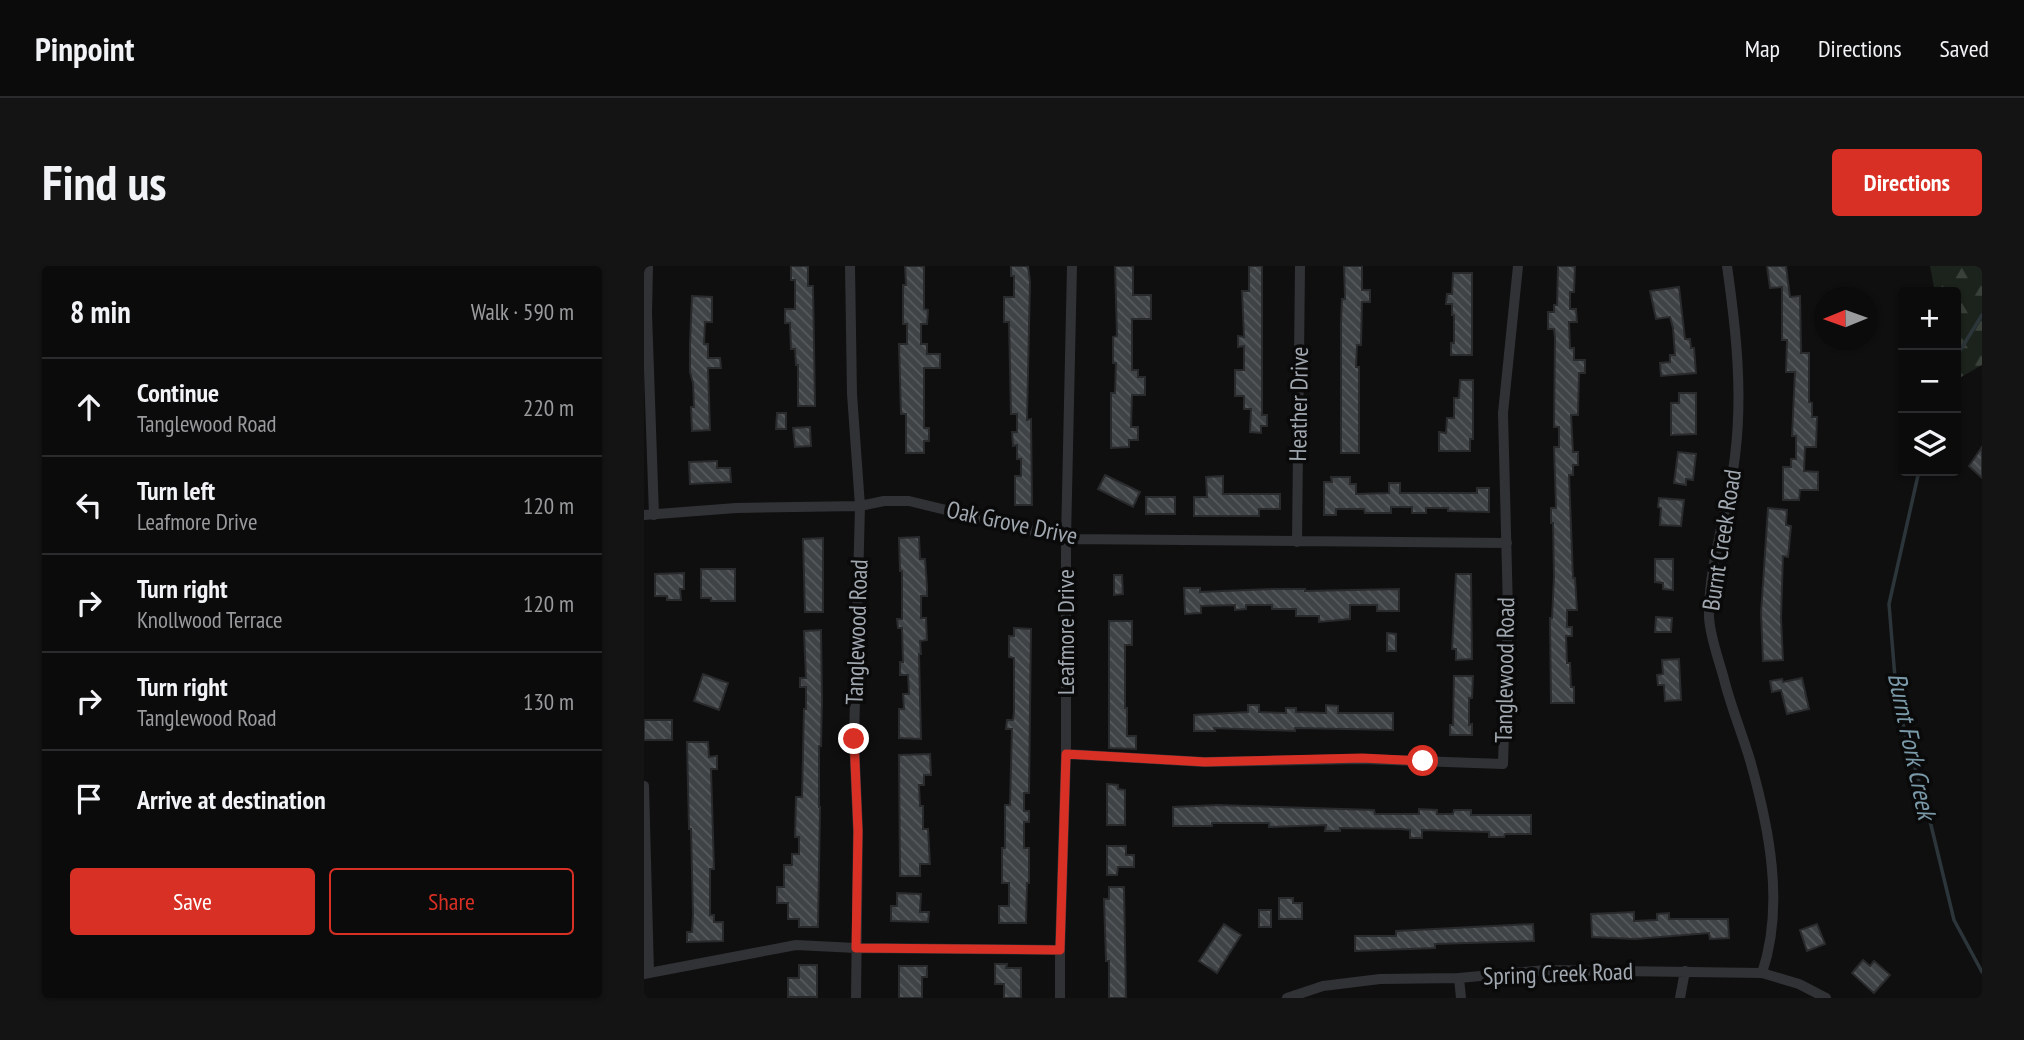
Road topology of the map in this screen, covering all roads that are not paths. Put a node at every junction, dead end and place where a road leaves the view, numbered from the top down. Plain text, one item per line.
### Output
1 (648, 266) edge
2 (850, 266) edge
3 (1072, 266) edge
4 (1300, 266) edge
5 (1518, 266) edge
6 (1727, 266) edge
7 (645, 313) edge
8 (860, 506) junction
9 (649, 515) edge
10 (1066, 539) junction
11 (1297, 542) junction
12 (1507, 543) junction
13 (1066, 754) junction
14 (644, 786) edge
15 (856, 948) junction
16 (1060, 950) junction
17 (1685, 971) junction
18 (646, 973) edge
19 (1762, 973) junction
20 (1459, 978) junction
21 (856, 998) edge
22 (1060, 998) edge
23 (1287, 998) edge
24 (1461, 998) edge
25 (1680, 998) edge
26 (1826, 998) edge

1 - 7 street
2 - 8 street, Tanglewood Road
3 - 10 street, Leafmore Drive
4 - 11 street, Heather Drive
5 - 12 street, Tanglewood Road
6 - 19 street, Burnt Creek Road
7 - 9 street
8 - 9 street, Oak Grove Drive
8 - 10 street, Oak Grove Drive
8 - 15 street, Tanglewood Road
10 - 11 street, Oak Grove Drive
10 - 13 street, Leafmore Drive
11 - 12 street, Oak Grove Drive
12 - 13 street, Tanglewood Road
13 - 16 street, Leafmore Drive
14 - 18 street
15 - 16 street
15 - 18 street
15 - 21 street, Tanglewood Road
16 - 22 street, Leafmore Drive
17 - 19 street, Spring Creek Road
17 - 20 street, Spring Creek Road
17 - 25 street
19 - 26 street, Spring Creek Road
20 - 23 street, Spring Creek Road
20 - 24 street

